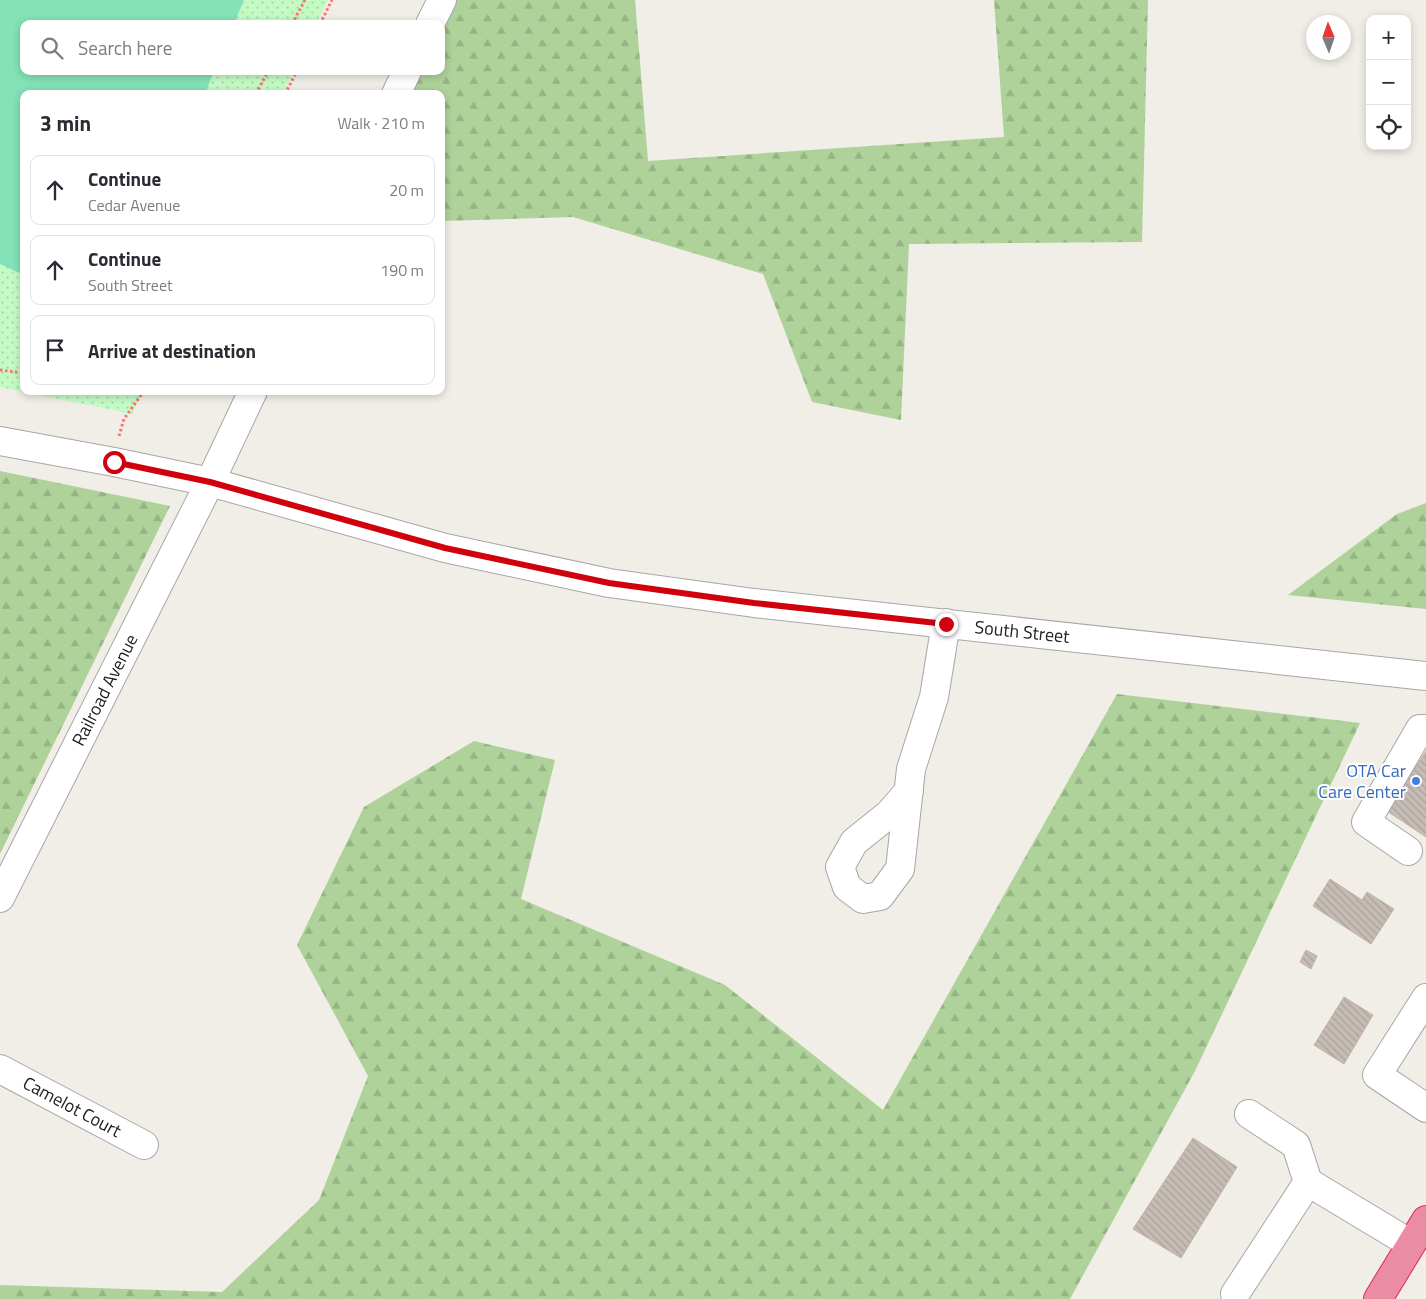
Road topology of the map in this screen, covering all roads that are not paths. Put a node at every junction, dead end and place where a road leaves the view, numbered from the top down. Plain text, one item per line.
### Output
1 (442, 0) edge
2 (432, 20) edge
3 (405, 75) edge
4 (398, 90) edge
5 (251, 395) edge
6 (0, 441) edge
7 (210, 482) junction
8 (946, 624) junction
9 (1426, 676) edge
10 (1426, 729) edge
11 (909, 790) dead end
12 (1408, 850) dead end
13 (0, 898) edge
14 (1426, 998) edge
15 (0, 1069) edge
16 (1426, 1108) edge
17 (1249, 1114) dead end
18 (144, 1145) dead end
19 (1308, 1182) junction
20 (1426, 1220) edge
21 (1411, 1244) junction
22 (1235, 1294) dead end
23 (1378, 1299) edge

1 - 2 street
3 - 4 street
5 - 7 street, Railroad Avenue
6 - 7 street, South Street
7 - 8 street, South Street
7 - 13 street, Railroad Avenue
8 - 9 street, South Street
8 - 11 street
10 - 12 street
14 - 16 street
15 - 18 street, Camelot Court
17 - 19 street
19 - 21 street
19 - 22 street
20 - 21 highway
21 - 23 highway

